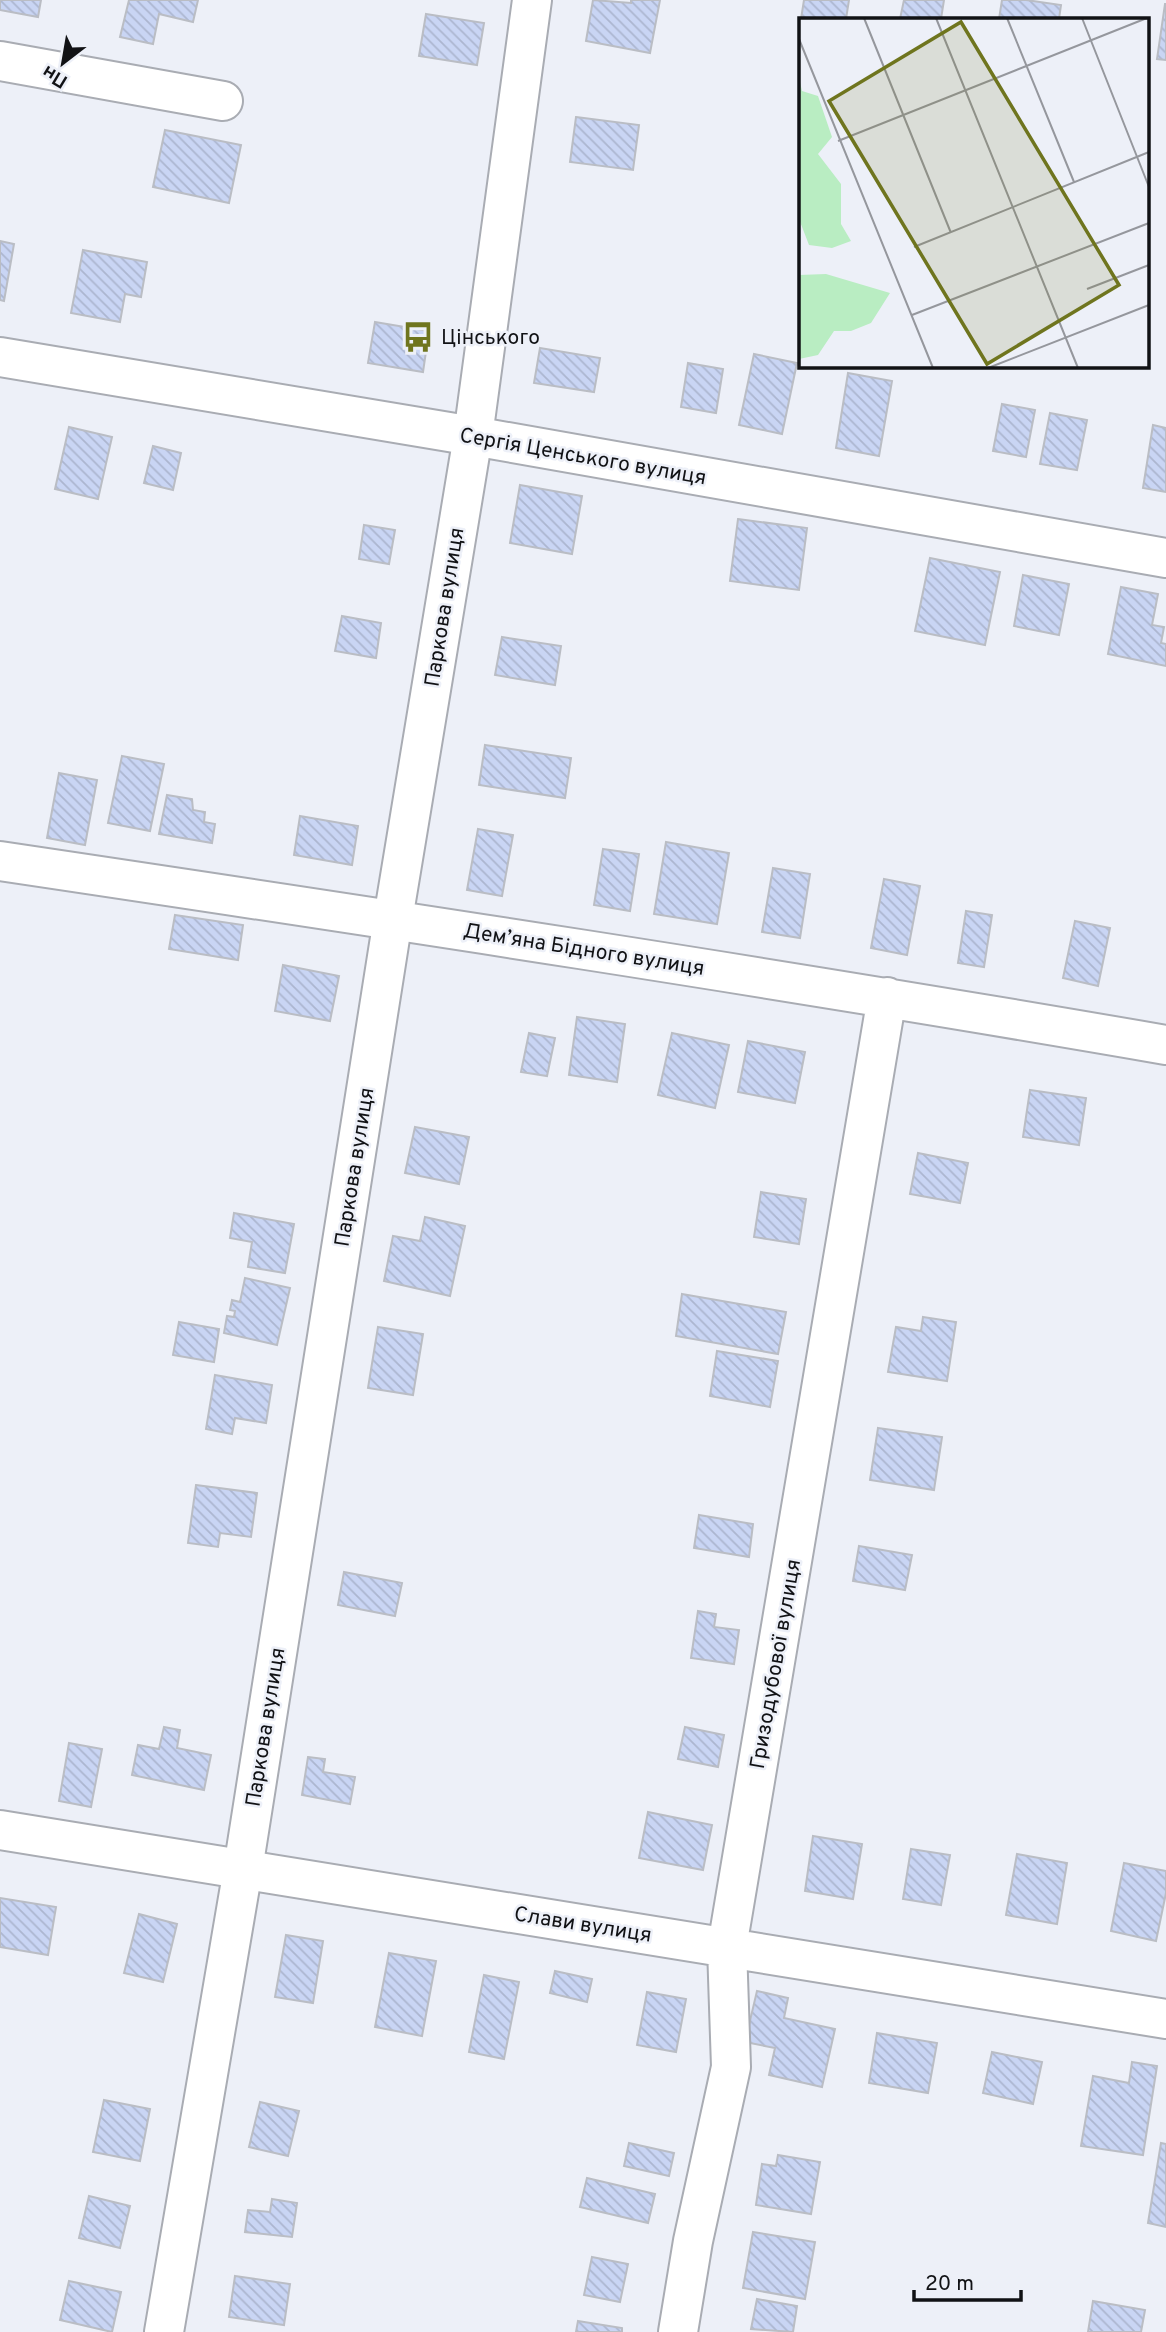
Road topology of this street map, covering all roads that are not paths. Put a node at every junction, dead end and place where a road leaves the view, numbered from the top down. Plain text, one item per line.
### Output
1 (532, 0) edge
2 (0, 61) edge
3 (223, 101) dead end
4 (0, 357) edge
5 (472, 436) junction
6 (1166, 558) edge
7 (0, 861) edge
8 (393, 919) junction
9 (887, 997) junction
10 (1166, 1045) edge
11 (0, 1830) edge
12 (243, 1870) junction
13 (727, 1947) junction
14 (1166, 2019) edge
15 (164, 2332) edge
16 (678, 2332) edge

1 - 5 street, Паркова вулиця
2 - 3 street
4 - 5 street, Сергія Ценського вулиця
5 - 6 street, Сергія Ценського вулиця
5 - 8 street, Паркова вулиця
7 - 8 street, Дем’яна Бідного вулиця
8 - 9 street, Дем’яна Бідного вулиця
8 - 12 street, Паркова вулиця
9 - 10 street, Дем’яна Бідного вулиця
9 - 13 street, Гризодубової вулиця
11 - 12 street, Слави вулиця
12 - 13 street, Слави вулиця
12 - 15 street, Паркова вулиця
13 - 14 street, Слави вулиця
13 - 16 street, Гризодубової вулиця

